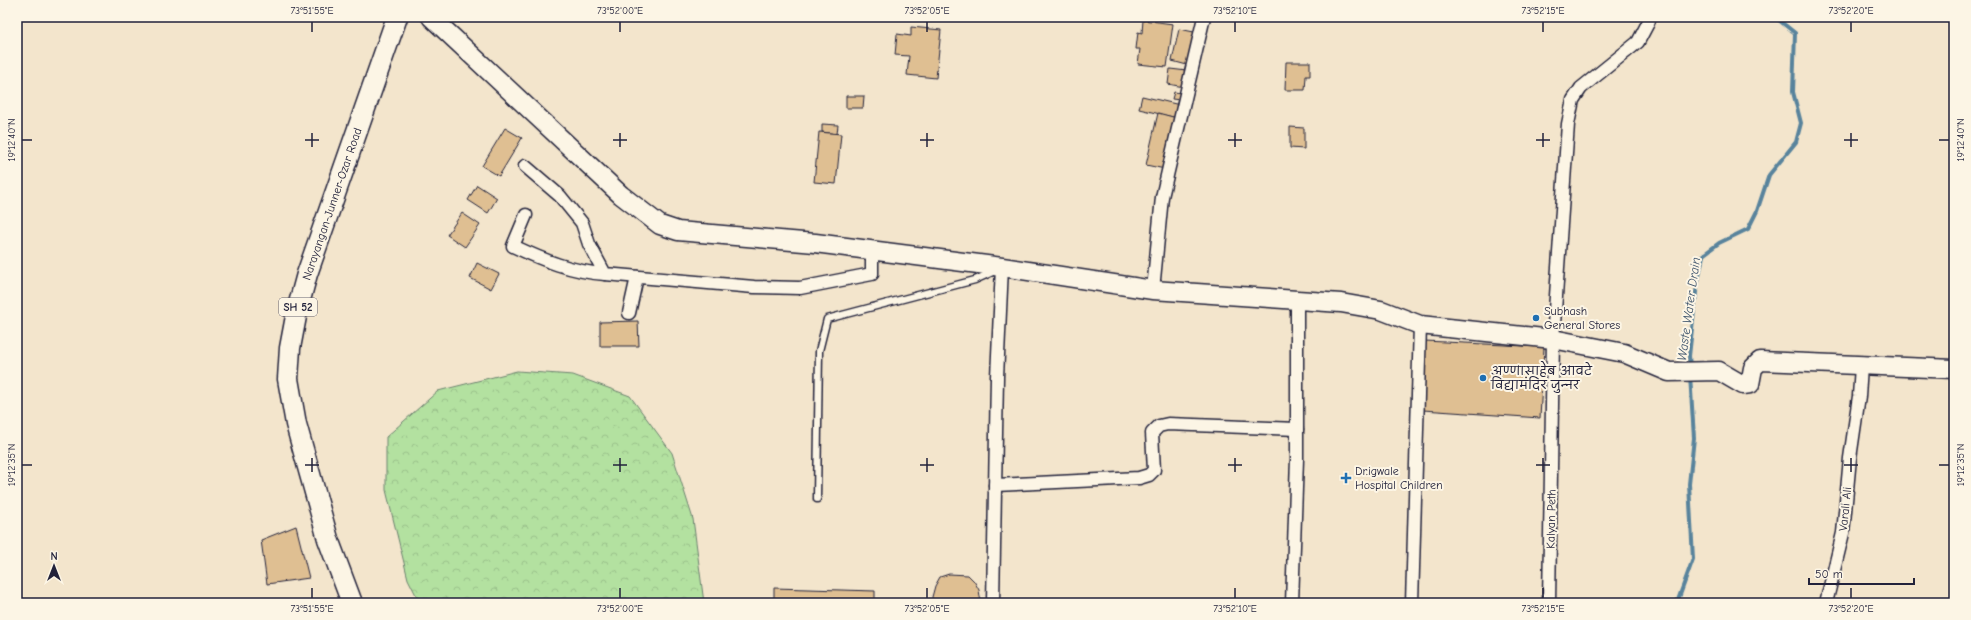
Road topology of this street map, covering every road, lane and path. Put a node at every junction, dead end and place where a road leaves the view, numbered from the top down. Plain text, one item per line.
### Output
1 (397, 17) edge
2 (431, 17) edge
3 (1204, 17) edge
4 (1650, 17) edge
5 (525, 166) dead end
6 (526, 215) dead end
7 (872, 251) junction
8 (1002, 267) junction
9 (605, 274) junction
10 (637, 277) junction
11 (1153, 290) junction
12 (1297, 298) junction
13 (629, 313) dead end
14 (1420, 325) junction
15 (1554, 339) junction
16 (1862, 366) junction
17 (1954, 369) edge
18 (1297, 429) junction
19 (995, 485) junction
20 (817, 499) dead end
21 (352, 603) edge
22 (993, 603) edge
23 (1292, 603) edge
24 (1412, 603) edge
25 (1550, 603) edge
26 (1826, 603) edge

1 - 21 main road, Narayangan-Junner-Ozar Road / SH 52
2 - 7 street
3 - 11 street
4 - 15 street, Kalyan Peth
5 - 9 street
6 - 9 street
7 - 8 street
7 - 10 street
8 - 11 street
8 - 19 street
8 - 20 lane
9 - 10 street
10 - 13 street
11 - 12 street
12 - 14 street
12 - 18 street
14 - 15 street
14 - 24 street
15 - 16 street
15 - 25 street, Kalyan Peth
16 - 17 street
16 - 26 street, Varali Ali
18 - 19 street
18 - 23 street
19 - 22 street

